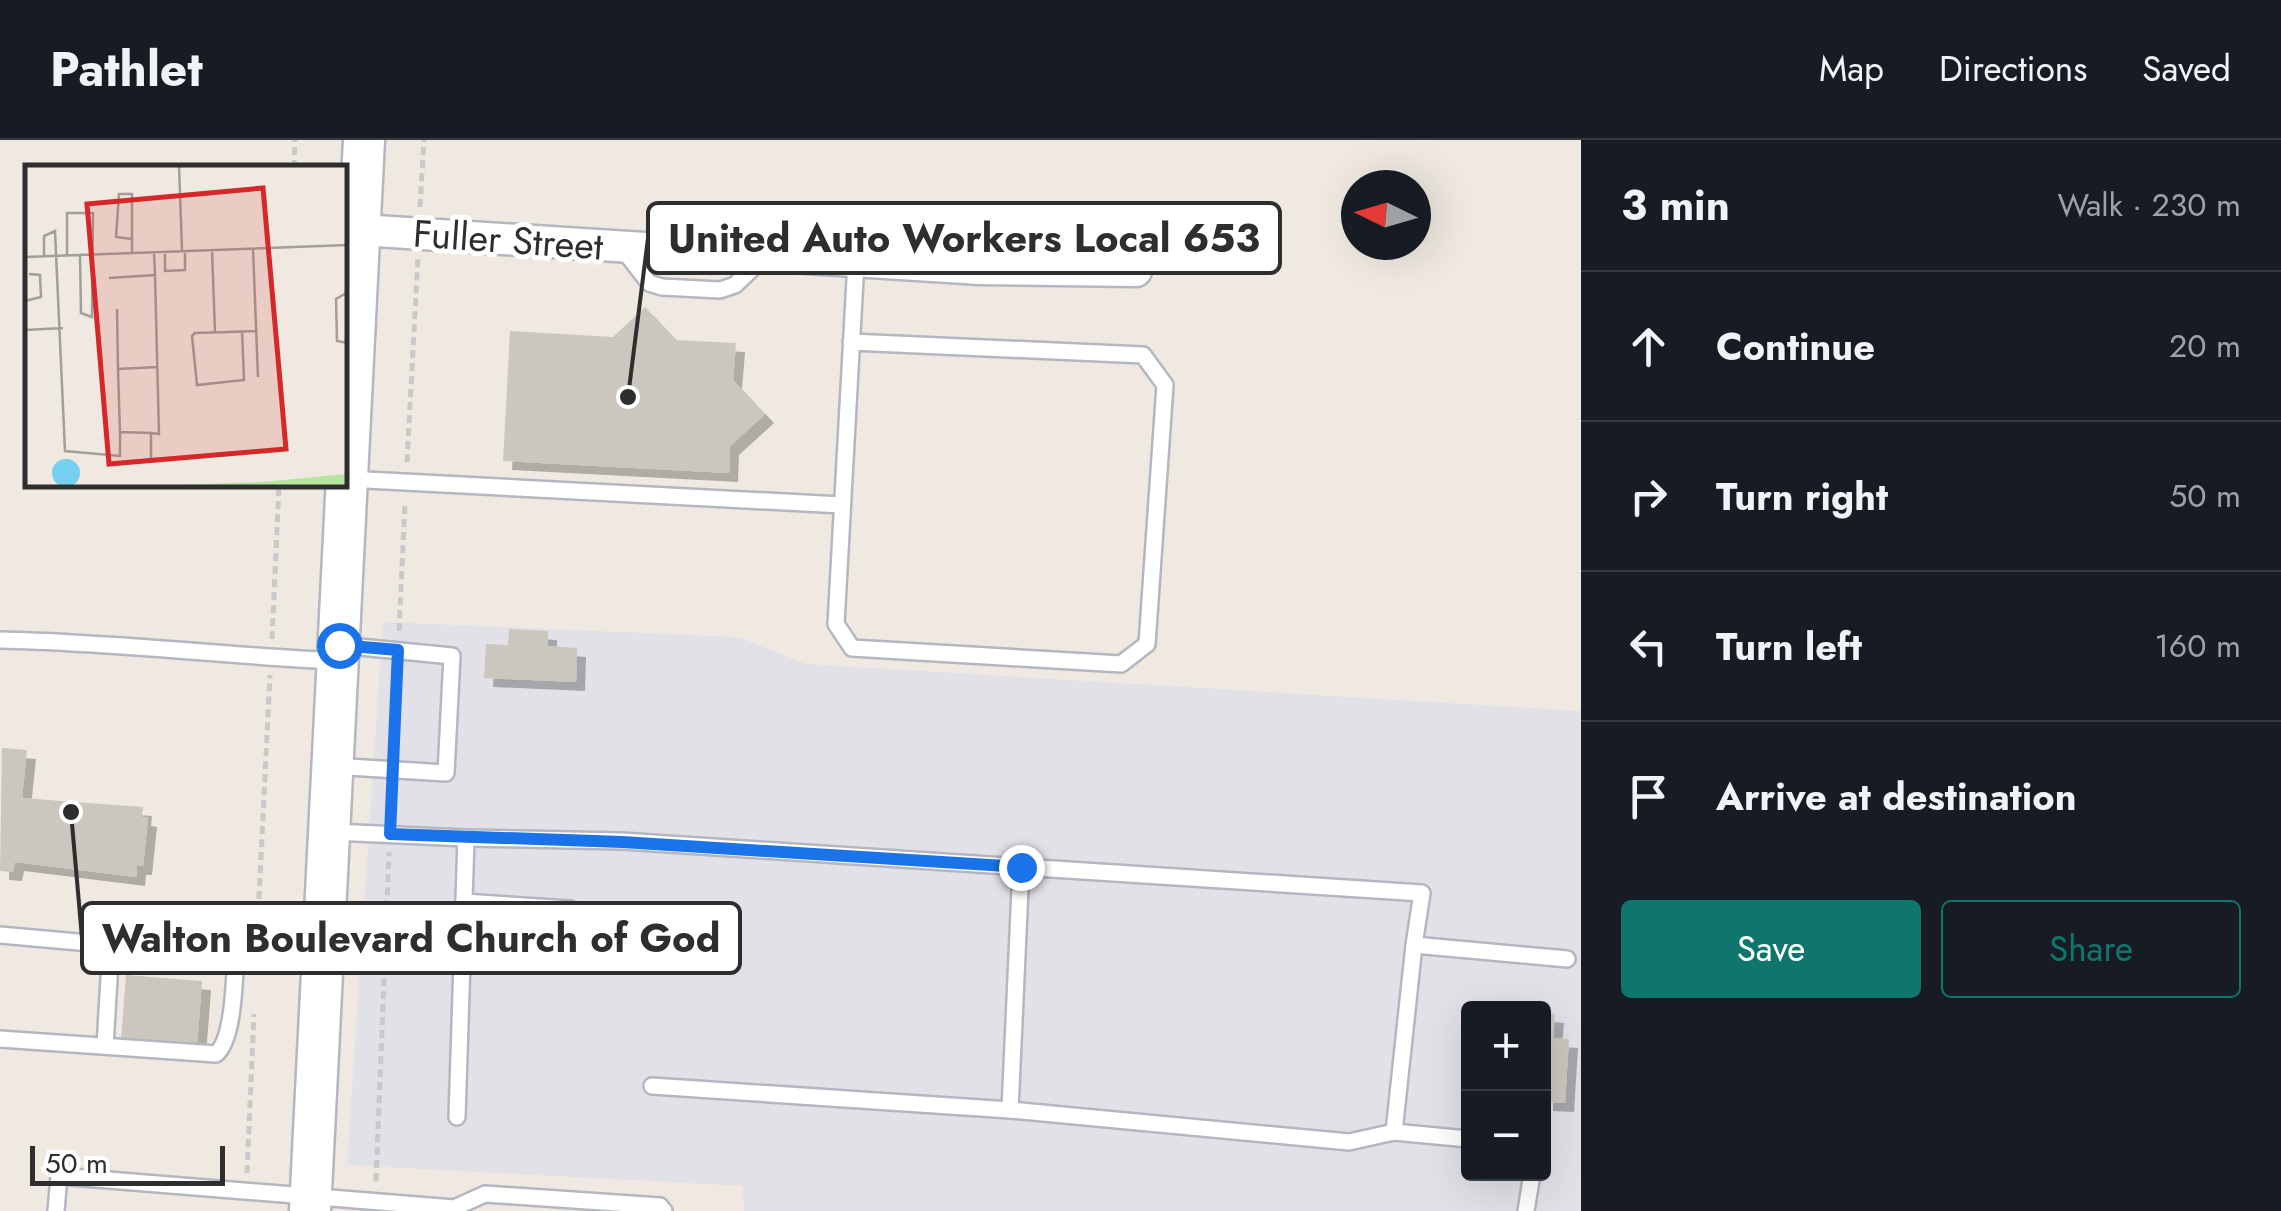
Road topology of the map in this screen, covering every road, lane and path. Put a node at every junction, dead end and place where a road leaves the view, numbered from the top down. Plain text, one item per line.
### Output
1 (295, 140) edge
2 (364, 140) edge
3 (424, 140) edge
4 (294, 165) edge
5 (360, 230) junction
6 (419, 234) junction
7 (856, 261) junction
8 (1136, 271) dead end
9 (852, 342) junction
10 (348, 460) edge
11 (348, 479) edge
12 (406, 482) junction
13 (279, 488) edge
14 (347, 488) edge
15 (842, 506) junction
16 (0, 640) edge
17 (398, 650) junction
18 (338, 653) junction
19 (270, 658) junction
20 (332, 766) junction
21 (392, 770) junction
22 (329, 832) junction
23 (390, 834) junction
24 (466, 838) junction
25 (1021, 867) junction
26 (464, 902) junction
27 (0, 935) edge
28 (111, 945) junction
29 (1414, 945) junction
30 (236, 956) junction
31 (256, 958) junction
32 (1567, 959) dead end
33 (580, 961) dead end
34 (322, 964) junction
35 (0, 1039) edge
36 (106, 1046) junction
37 (652, 1086) dead end
38 (1010, 1110) junction
39 (457, 1116) dead end
40 (1394, 1132) junction
41 (1461, 1138) edge
42 (1531, 1181) edge
43 (246, 1192) junction
44 (375, 1202) junction
45 (310, 1204) edge
46 (56, 1211) edge
47 (664, 1211) edge
48 (1526, 1211) edge

1 - 4 path
2 - 5 main road
3 - 6 path
5 - 6 street, Fuller Street
5 - 10 main road
6 - 7 street, Fuller Street
6 - 12 path
7 - 8 street, Fuller Street
7 - 9 lane
9 - 15 lane
9 - 15 lane
11 - 12 lane
12 - 15 lane
12 - 17 path
13 - 19 path
14 - 18 main road
16 - 19 lane
17 - 18 lane
17 - 21 path
17 - 21 lane
18 - 19 lane
18 - 20 main road
19 - 31 path
20 - 21 lane
20 - 22 main road
21 - 23 path
22 - 23 lane
22 - 34 main road
23 - 24 lane
23 - 44 path
24 - 25 lane
24 - 26 lane
25 - 29 lane
25 - 38 lane
26 - 33 lane
26 - 39 lane
27 - 28 lane
28 - 30 lane
28 - 36 lane
29 - 32 lane
29 - 40 lane
30 - 31 lane
30 - 36 lane
31 - 34 lane
31 - 43 path
34 - 45 main road
35 - 36 lane
37 - 38 lane
38 - 40 lane
40 - 41 lane
42 - 48 lane
43 - 45 lane
43 - 46 lane
44 - 45 lane
44 - 47 lane

